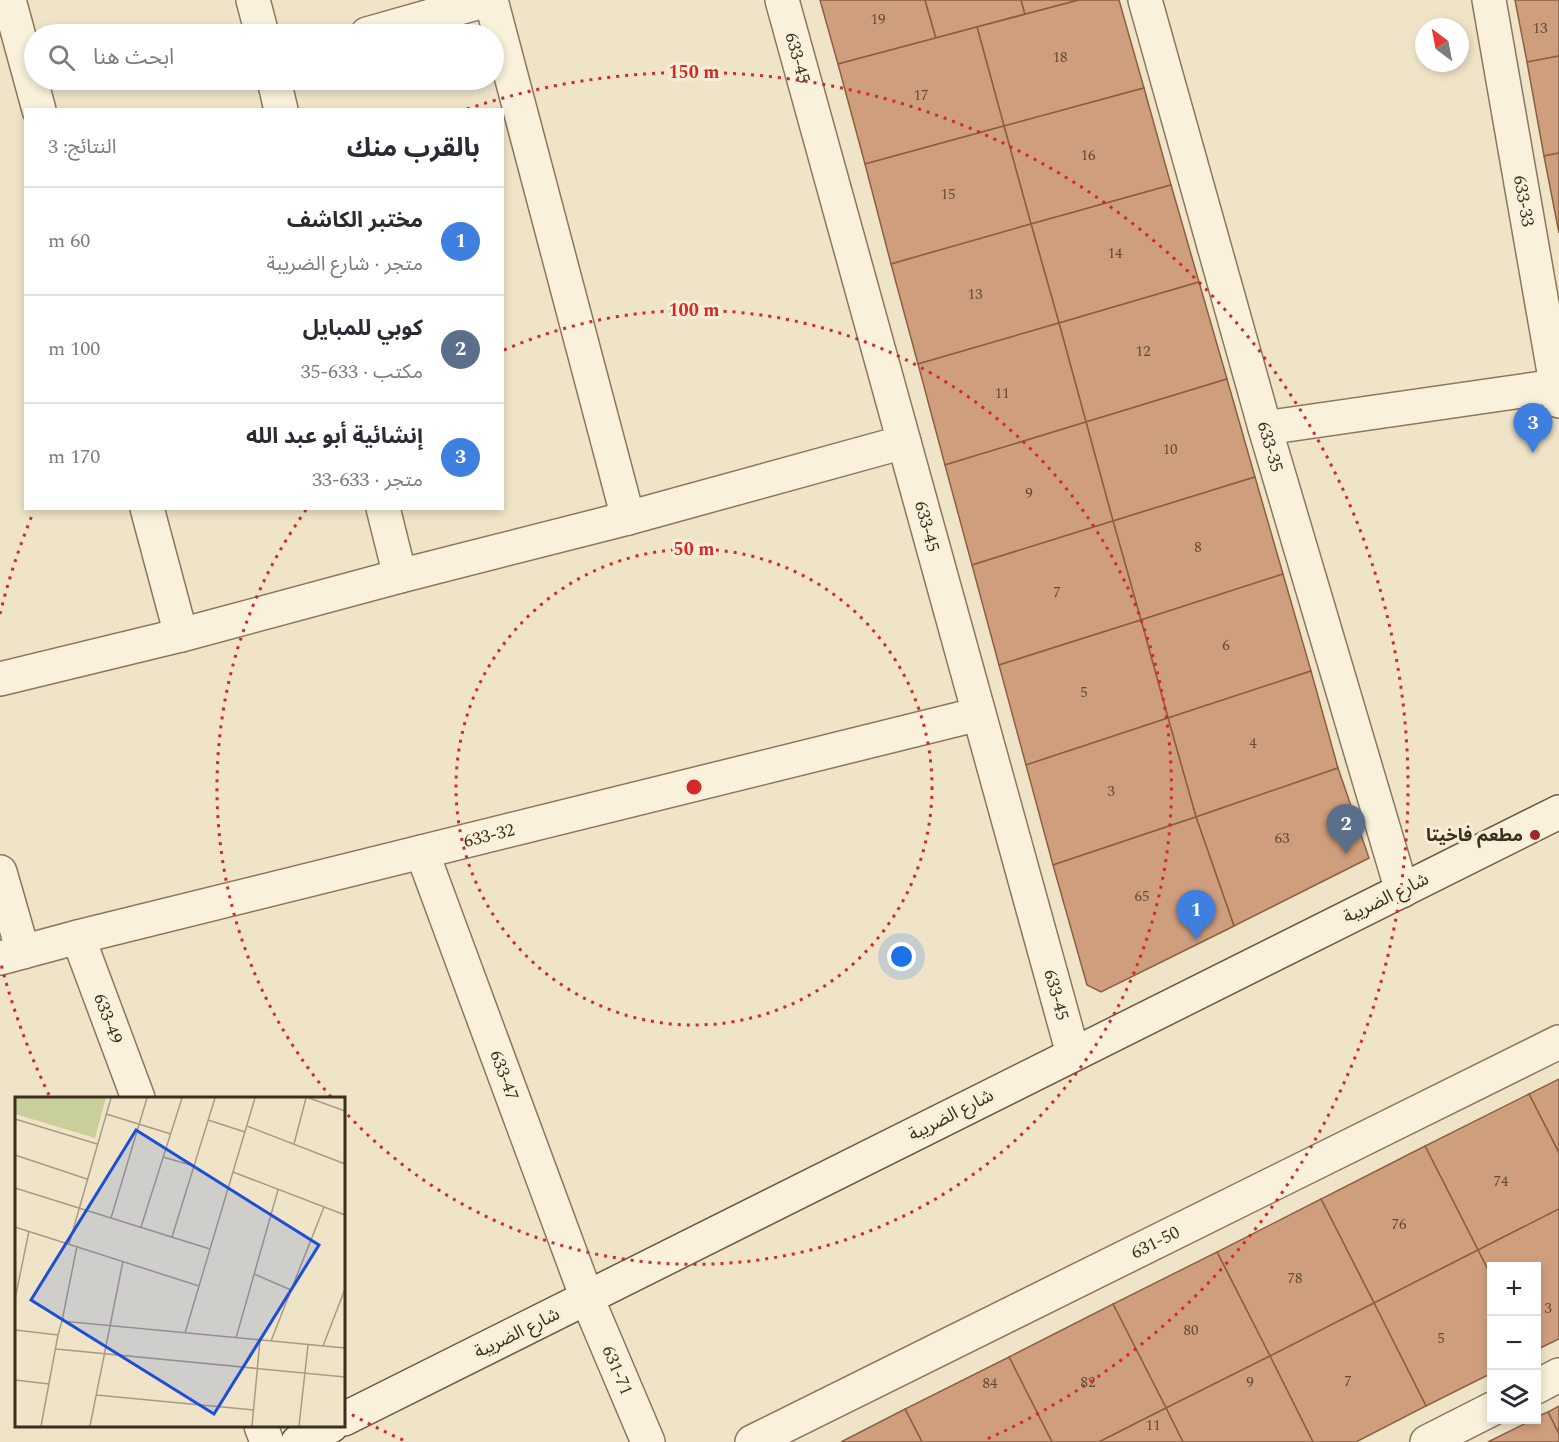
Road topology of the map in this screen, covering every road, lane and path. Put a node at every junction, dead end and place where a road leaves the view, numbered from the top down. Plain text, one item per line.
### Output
1 (9, 0) edge
2 (253, 0) edge
3 (489, 0) edge
4 (782, 0) edge
5 (1145, 0) edge
6 (1489, 0) edge
7 (259, 24) edge
8 (403, 24) edge
9 (495, 24) edge
10 (24, 55) edge
11 (504, 56) edge
12 (34, 90) edge
13 (276, 90) edge
14 (38, 108) edge
15 (281, 108) edge
16 (1557, 393) edge
17 (1266, 428) junction
18 (904, 442) junction
19 (148, 510) edge
20 (384, 510) edge
21 (628, 518) junction
22 (400, 576) junction
23 (181, 635) junction
24 (0, 679) edge
25 (979, 714) junction
26 (1559, 812) edge
27 (422, 852) junction
28 (0, 872) edge
29 (1401, 891) junction
30 (78, 937) junction
31 (12, 955) edge
32 (1559, 1042) edge
33 (1073, 1054) junction
34 (138, 1097) edge
35 (587, 1298) junction
36 (1559, 1376) edge
37 (1541, 1385) edge
38 (1487, 1411) edge
39 (345, 1419) edge
40 (262, 1427) edge
41 (327, 1427) edge
42 (267, 1442) edge
43 (298, 1442) edge
44 (648, 1442) edge
45 (752, 1442) edge
46 (1427, 1442) edge

1 - 10 street
2 - 7 street
3 - 8 street
3 - 9 street
4 - 18 street, 633-45
5 - 17 street, 633-35
6 - 16 street, 633-33
11 - 21 street
12 - 14 street
13 - 15 street
16 - 17 street
17 - 29 street, 633-35
18 - 21 street
18 - 25 street, 633-45
19 - 23 street
20 - 22 street
21 - 22 street
22 - 23 street
23 - 24 street
25 - 27 street, 633-32
25 - 33 street, 633-45
26 - 29 street, شارع الضريبة
27 - 30 street, 633-32
27 - 35 street, 633-47
28 - 31 street
29 - 33 street, شارع الضريبة
30 - 31 street, 633-32
30 - 34 street, 633-49
32 - 45 street, 631-50
33 - 35 street, شارع الضريبة
35 - 39 street, شارع الضريبة
35 - 44 street, 631-71
36 - 37 street
38 - 46 street
40 - 42 street
41 - 43 street

